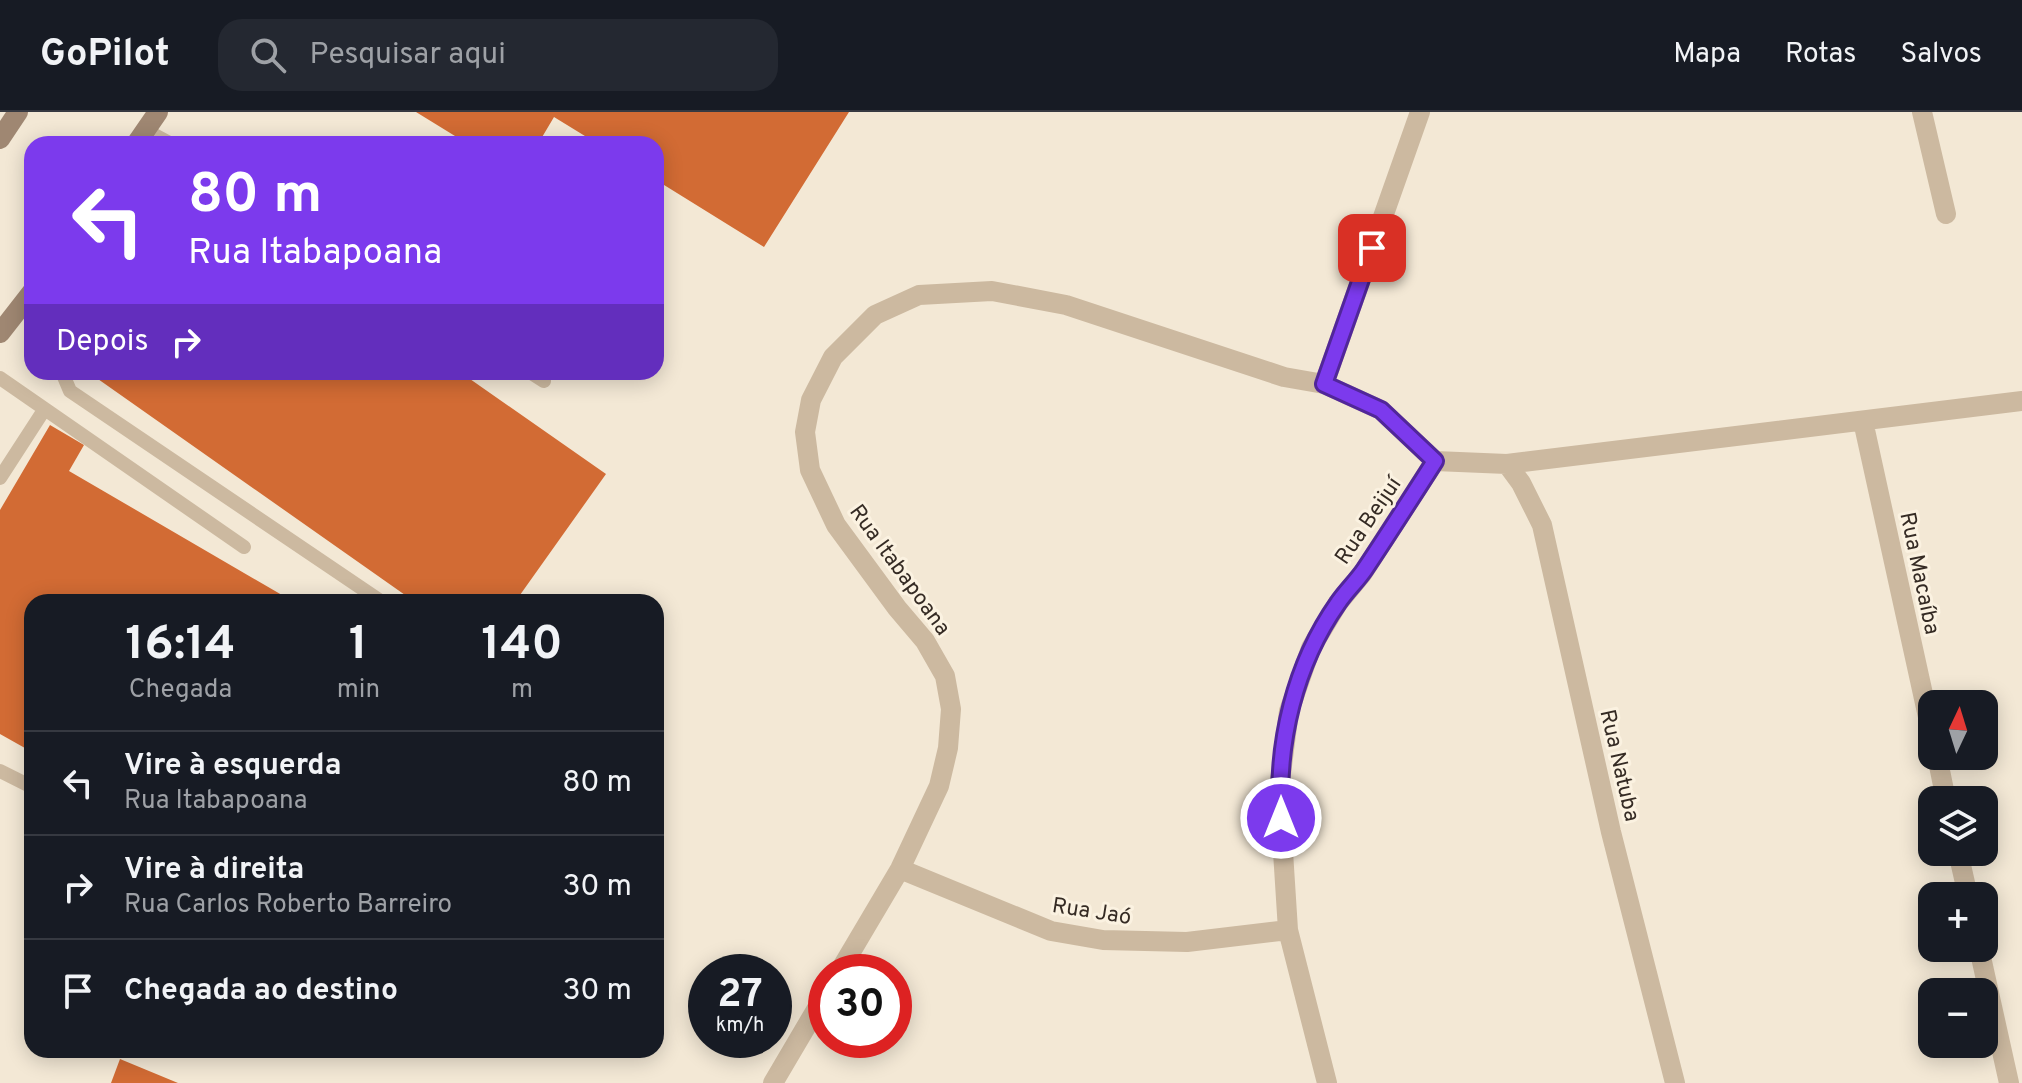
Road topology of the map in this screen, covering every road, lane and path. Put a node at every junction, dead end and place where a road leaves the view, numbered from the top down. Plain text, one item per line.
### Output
1 (18, 112) edge
2 (158, 112) edge
3 (1420, 112) edge
4 (1922, 112) edge
5 (141, 136) edge
6 (0, 139) edge
7 (1946, 214) dead end
8 (24, 302) edge
9 (0, 333) edge
10 (0, 378) edge
11 (65, 380) edge
12 (1324, 384) junction
13 (2022, 401) edge
14 (44, 410) junction
15 (1863, 421) junction
16 (1435, 461) junction
17 (1507, 464) junction
18 (0, 478) edge
19 (244, 547) dead end
20 (370, 594) edge
21 (1922, 690) edge
22 (0, 771) edge
23 (24, 783) edge
24 (900, 869) junction
25 (1288, 930) junction
26 (850, 954) edge
27 (1982, 962) edge
28 (808, 1024) edge
29 (773, 1083) edge
30 (1327, 1083) edge
31 (1675, 1083) edge
32 (2009, 1083) edge

1 - 6 main road
2 - 5 main road
3 - 12 street
4 - 7 street
8 - 9 main road
10 - 14 lane
11 - 20 lane
12 - 16 street, Rua Itabapoana
12 - 24 street, Rua Itabapoana
13 - 15 street
14 - 18 lane
14 - 19 lane
15 - 17 street
15 - 21 street, Rua Macaíba
16 - 17 street
16 - 25 street, Rua Beijuí
17 - 31 street, Rua Natuba
22 - 23 lane
24 - 25 street, Rua Jaó
24 - 26 street, Rua Itabapoana
25 - 30 street, Rua Beijuí
27 - 32 street
28 - 29 street

